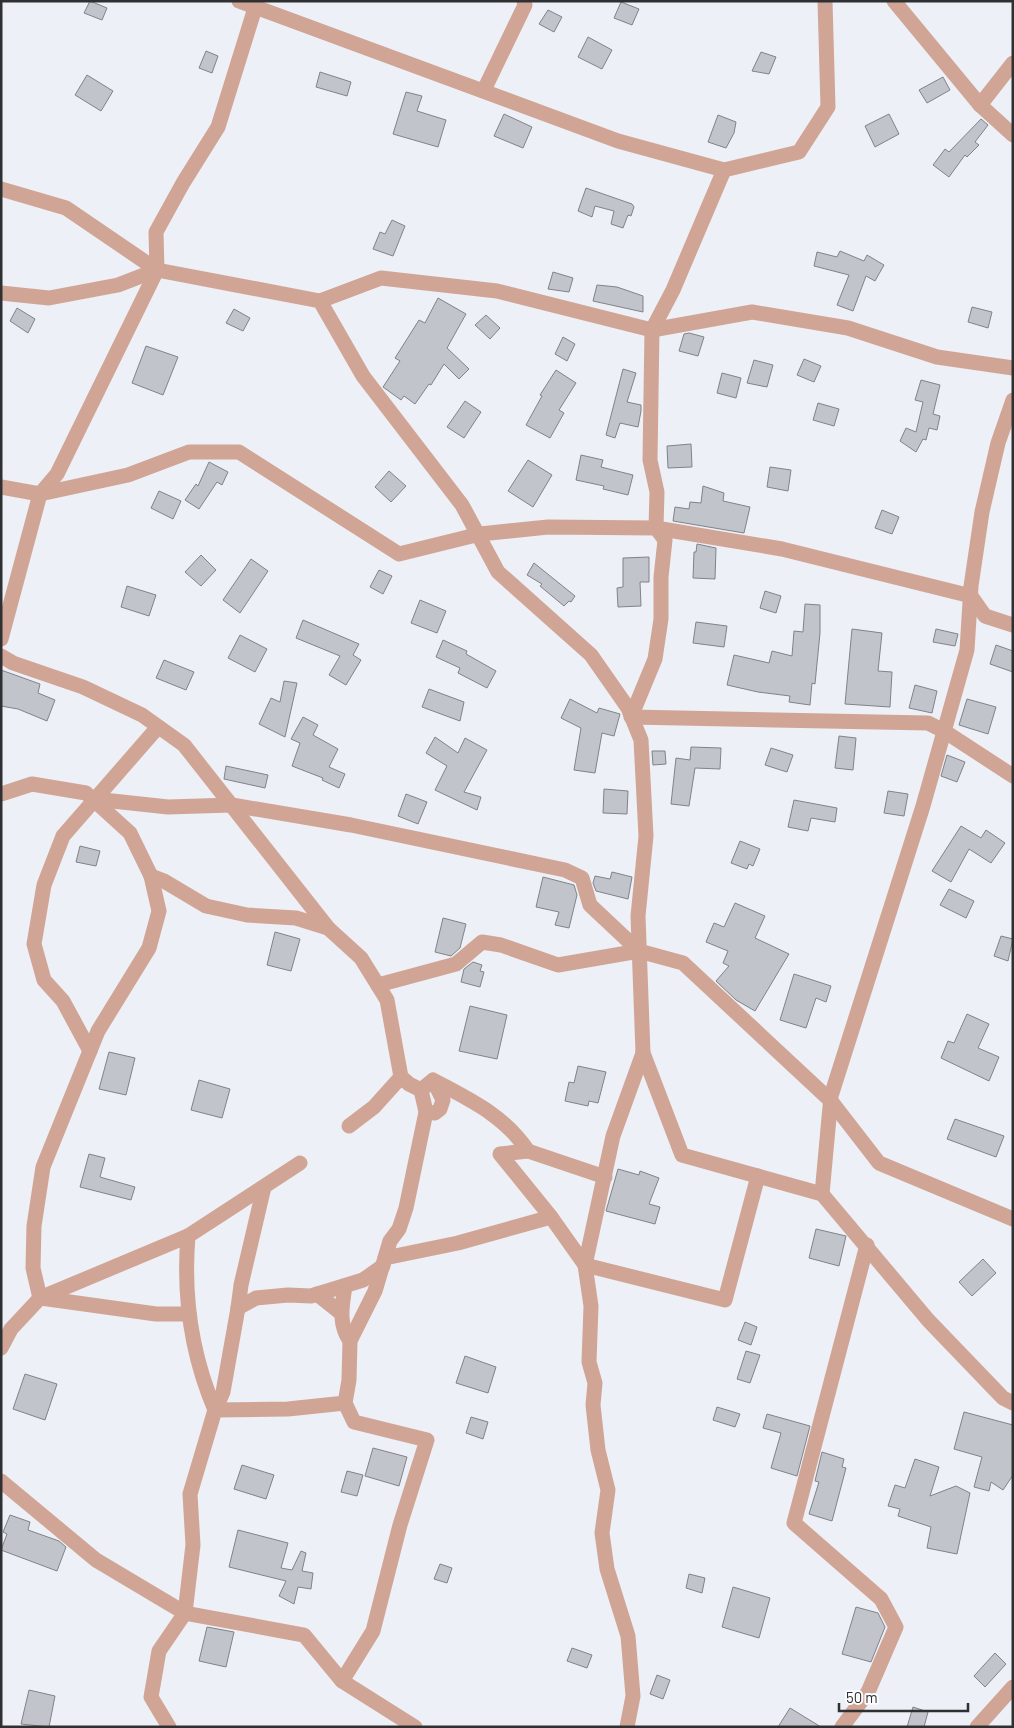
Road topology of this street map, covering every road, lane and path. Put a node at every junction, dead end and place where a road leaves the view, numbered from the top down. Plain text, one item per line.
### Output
1 (239, 1) edge
2 (524, 1) edge
3 (825, 1) edge
4 (894, 1) edge
5 (256, 8) junction
6 (1013, 63) edge
7 (484, 90) junction
8 (980, 105) junction
9 (1013, 135) edge
10 (724, 170) junction
11 (1, 189) edge
12 (157, 270) junction
13 (1, 293) edge
14 (320, 301) junction
15 (652, 330) junction
16 (1013, 368) edge
17 (1013, 400) edge
18 (1, 487) edge
19 (40, 494) junction
20 (656, 528) junction
21 (480, 534) junction
22 (971, 596) junction
23 (1013, 625) edge
24 (1, 639) edge
25 (1, 656) edge
26 (631, 717) junction
27 (158, 727) junction
28 (944, 731) junction
29 (1013, 776) edge
30 (1, 794) edge
31 (94, 799) junction
32 (232, 805) junction
33 (151, 876) junction
34 (328, 928) junction
35 (639, 950) junction
36 (378, 985) junction
37 (90, 1051) junction
38 (643, 1053) junction
39 (401, 1077) junction
40 (427, 1085) junction
41 (830, 1101) junction
42 (349, 1126) dead end
43 (528, 1151) junction
44 (300, 1164) dead end
45 (758, 1176) junction
46 (604, 1177) junction
47 (264, 1187) junction
48 (822, 1194) junction
49 (551, 1216) junction
50 (1013, 1219) edge
51 (188, 1236) junction
52 (867, 1245) junction
53 (384, 1262) junction
54 (586, 1265) junction
55 (345, 1286) junction
56 (317, 1294) junction
57 (40, 1298) junction
58 (238, 1308) junction
59 (341, 1313) junction
60 (189, 1314) junction
61 (6, 1330) edge
62 (350, 1341) junction
63 (1, 1348) edge
64 (1013, 1402) edge
65 (345, 1403) junction
66 (215, 1410) junction
67 (1, 1481) edge
68 (185, 1613) junction
69 (342, 1681) junction
70 (1013, 1687) edge
71 (168, 1727) edge
72 (415, 1727) edge
73 (627, 1727) edge
74 (842, 1727) edge
75 (977, 1727) edge

1 - 5 street
2 - 7 street
3 - 10 street
4 - 8 street
5 - 7 street
5 - 12 street
6 - 8 street
7 - 10 street
8 - 9 street
10 - 15 street
11 - 12 street
12 - 13 street
12 - 14 street
12 - 19 street
14 - 15 street
14 - 21 street
15 - 16 street
15 - 20 street
17 - 22 street
18 - 19 street
19 - 21 street
19 - 24 street
20 - 21 street
20 - 22 street
20 - 26 street
21 - 26 street
22 - 23 street
22 - 28 street
25 - 27 street
26 - 28 street
26 - 35 street
27 - 31 street
27 - 32 street
28 - 29 street
28 - 41 street
30 - 31 street
31 - 32 street
31 - 33 street
31 - 37 street
32 - 34 street
32 - 35 street
33 - 34 street
33 - 37 street
34 - 36 street
35 - 36 street
35 - 38 street
35 - 41 street
36 - 39 street
37 - 57 street
38 - 45 street
38 - 46 street
39 - 40 street
39 - 42 street
40 - 43 street
40 - 53 street
41 - 48 street
41 - 50 street
43 - 46 street
43 - 49 street
44 - 47 street
45 - 48 street
45 - 54 street
46 - 54 street
47 - 51 street
47 - 58 street
48 - 52 street
49 - 53 street
49 - 54 street
51 - 57 street
51 - 60 street
52 - 64 street
52 - 74 street
53 - 55 street
53 - 62 street
54 - 73 street
55 - 56 street
55 - 59 street
56 - 58 street
56 - 59 street
57 - 60 street
57 - 61 street
58 - 66 street
59 - 62 street
60 - 66 street
61 - 63 street
62 - 65 street
65 - 66 street
65 - 69 street
66 - 68 street
67 - 68 street
68 - 69 street
68 - 71 street
69 - 72 street
70 - 75 street

